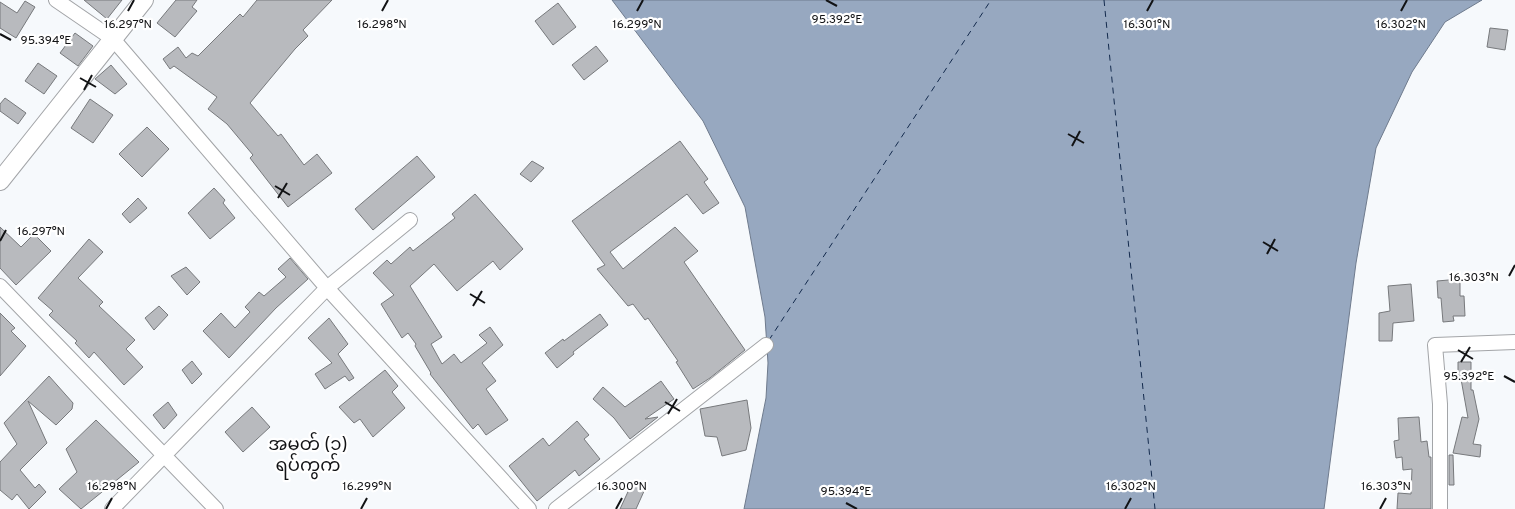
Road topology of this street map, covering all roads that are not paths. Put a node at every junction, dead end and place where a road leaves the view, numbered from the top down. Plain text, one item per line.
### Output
1 (56, 0) edge
2 (144, 0) edge
3 (112, 39) junction
4 (0, 182) edge
5 (410, 220) dead end
6 (0, 286) edge
7 (327, 288) junction
8 (1515, 342) edge
9 (766, 345) dead end
10 (164, 455) junction
11 (112, 509) edge
12 (216, 509) edge
13 (529, 509) edge
14 (556, 509) edge
15 (1440, 509) edge

1 - 3 street
2 - 3 street
3 - 4 street
3 - 7 street
5 - 7 street
6 - 10 street
7 - 10 street
7 - 13 street
8 - 15 street
9 - 14 street
10 - 11 street
10 - 12 street

